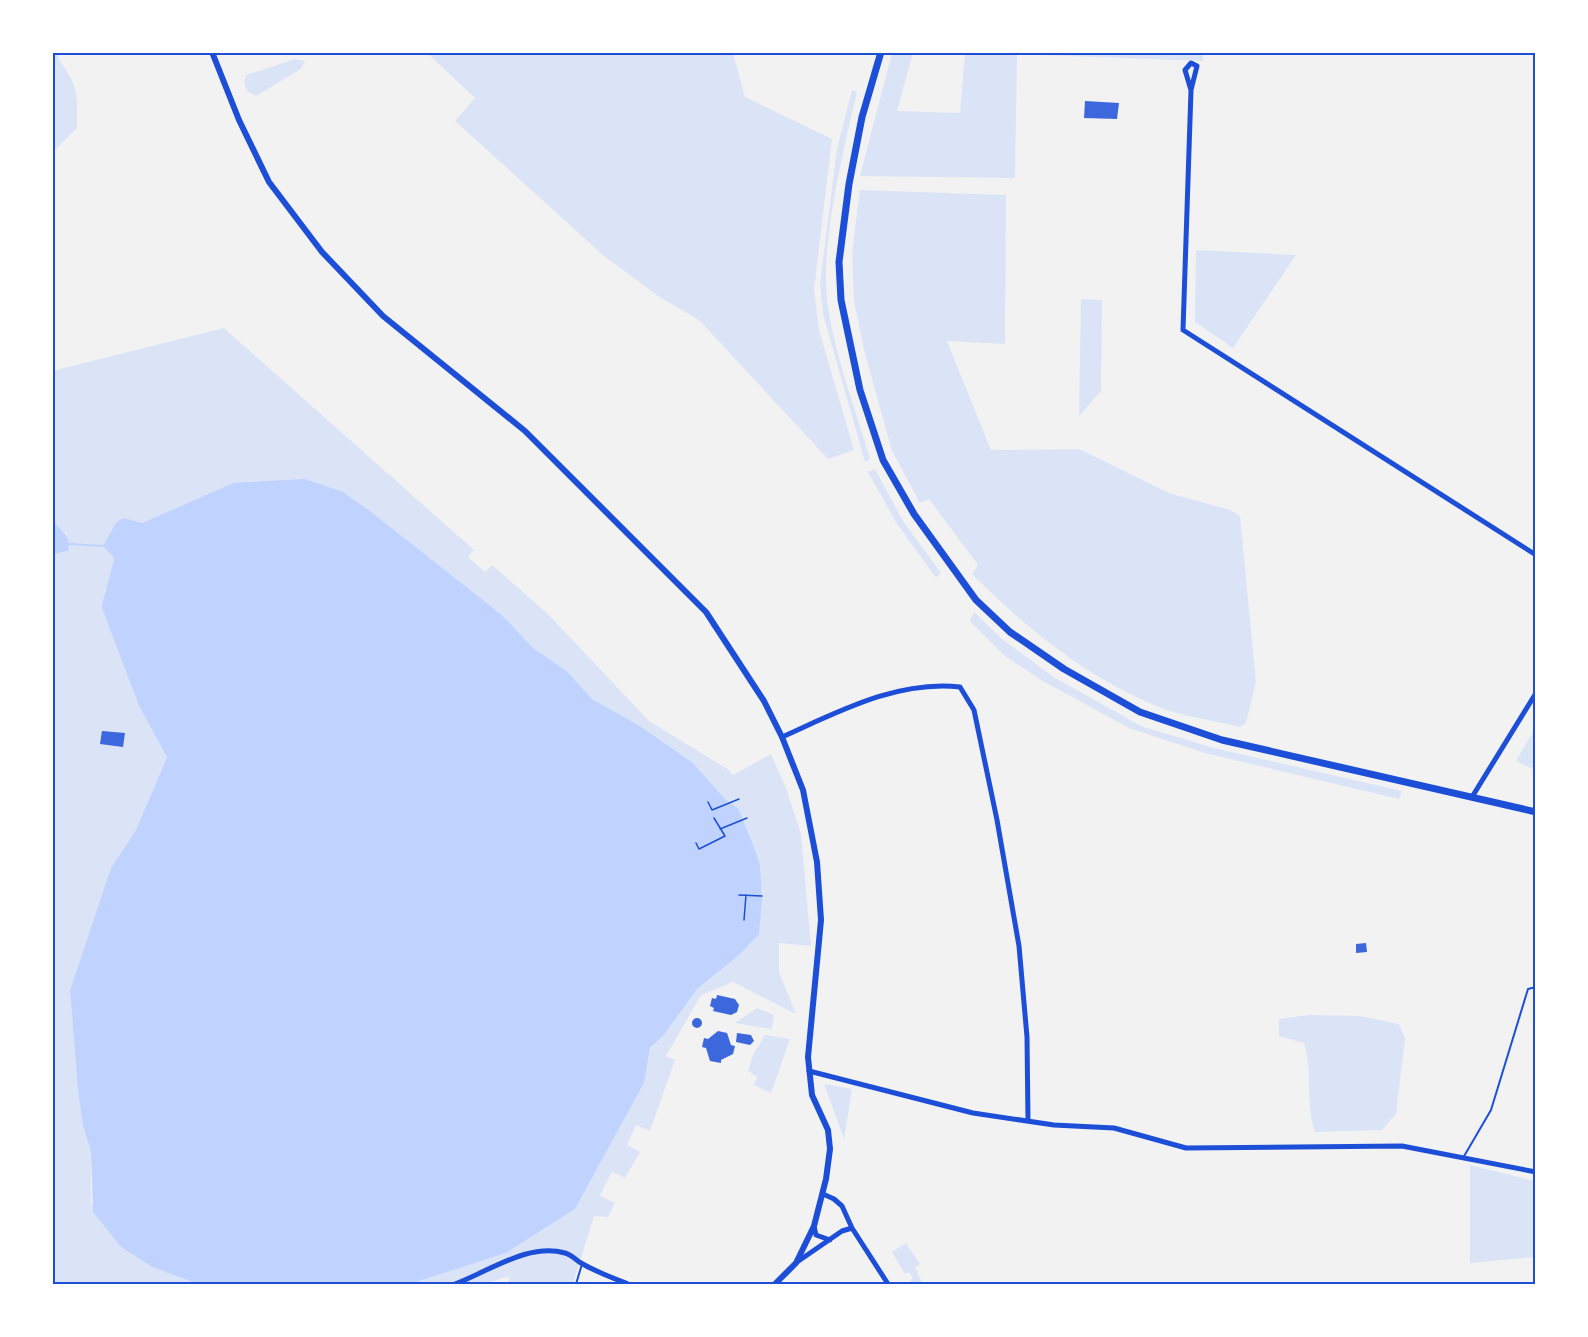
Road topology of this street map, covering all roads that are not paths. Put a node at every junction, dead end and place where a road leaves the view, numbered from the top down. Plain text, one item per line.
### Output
1 (212, 52) edge
2 (881, 52) edge
3 (1191, 90) dead end
4 (1536, 555) edge
5 (1536, 693) edge
6 (782, 737) junction
7 (1473, 796) junction
8 (1536, 812) edge
9 (1536, 987) edge
10 (809, 1071) junction
11 (1028, 1121) junction
12 (1463, 1158) junction
13 (1536, 1172) edge
14 (823, 1194) junction
15 (814, 1226) junction
16 (852, 1228) junction
17 (830, 1240) junction
18 (796, 1263) junction
19 (582, 1264) junction
20 (455, 1284) edge
21 (576, 1284) edge
22 (628, 1284) edge
23 (775, 1284) edge
24 (888, 1284) edge

1 - 6 street
2 - 7 main road
3 - 4 street
5 - 7 street
6 - 10 street
6 - 11 street
7 - 8 main road
9 - 12 lane
10 - 11 street
10 - 14 street
11 - 12 street
12 - 13 street
14 - 15 street
14 - 16 street
15 - 17 street
15 - 18 street
16 - 17 street
16 - 24 street
17 - 18 street
18 - 23 street
19 - 20 street
19 - 21 lane
19 - 22 street

